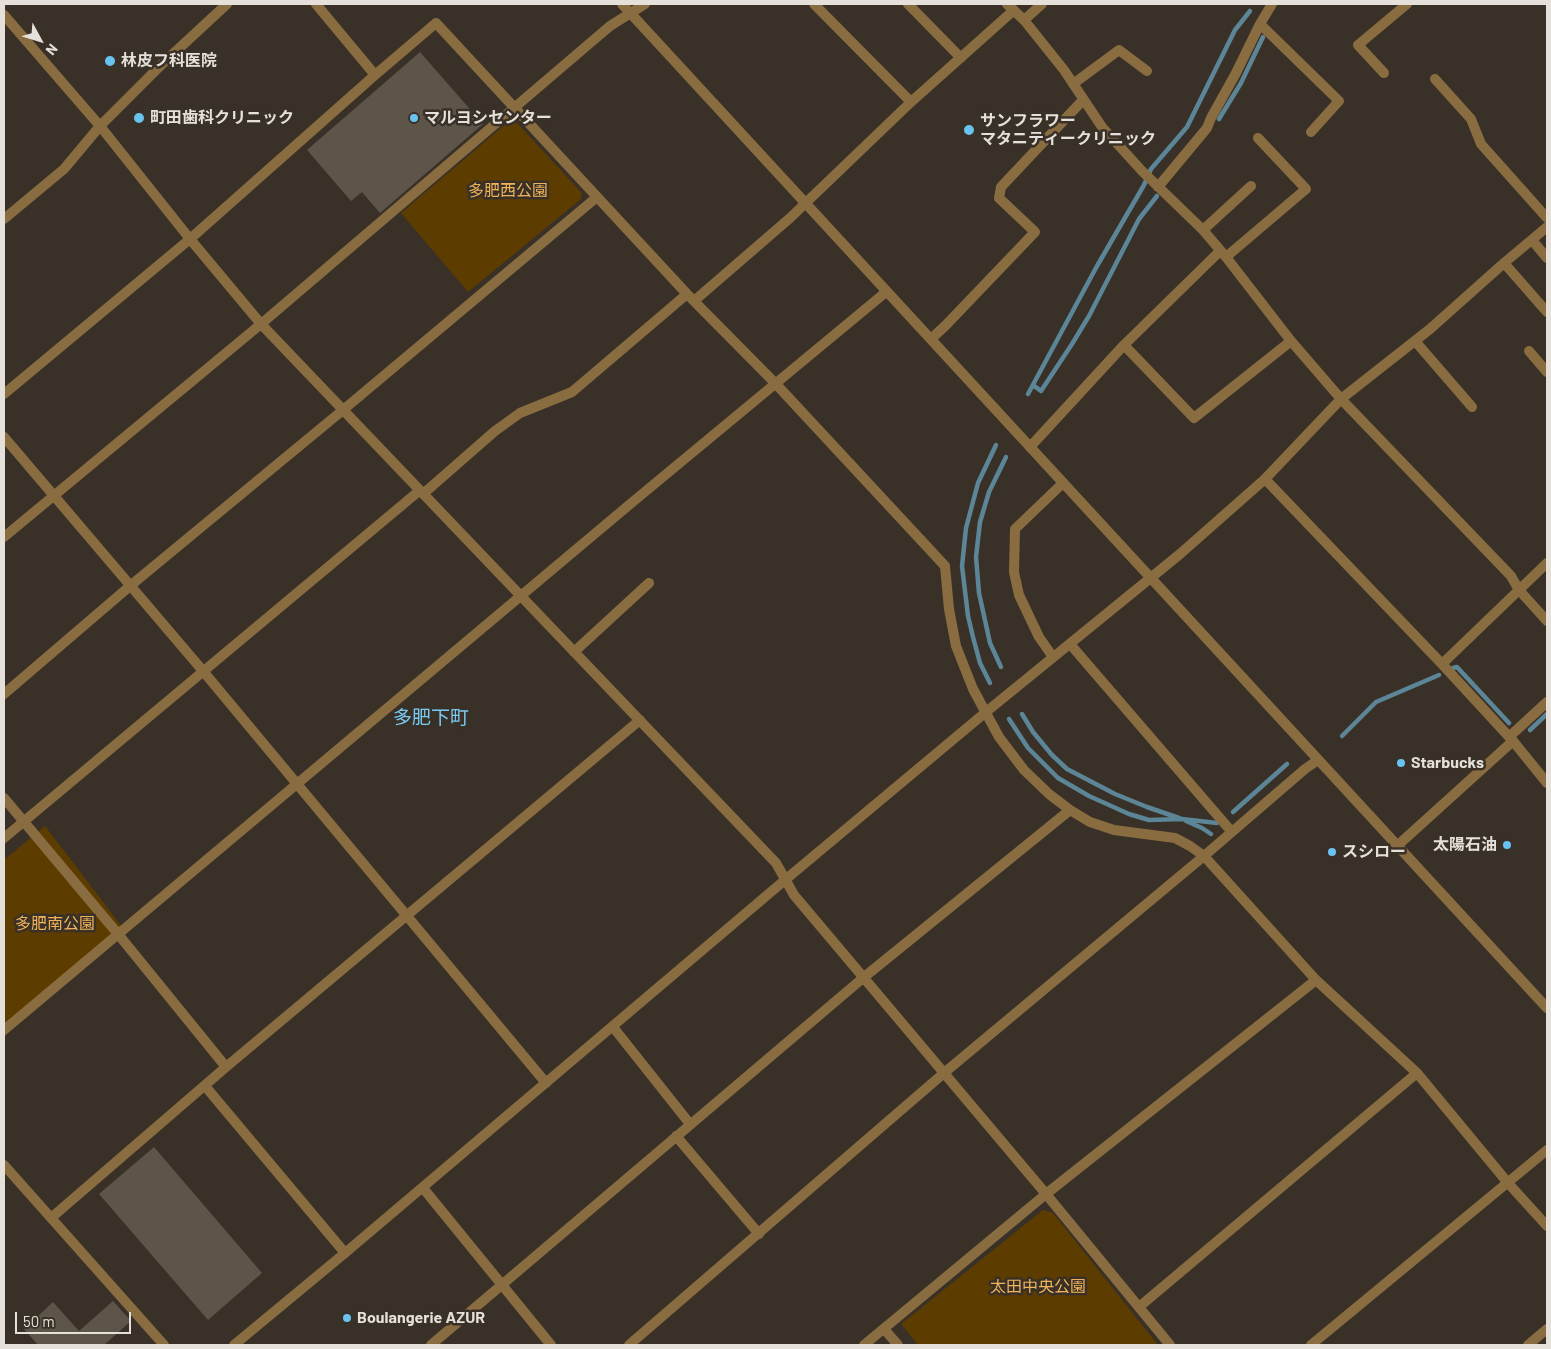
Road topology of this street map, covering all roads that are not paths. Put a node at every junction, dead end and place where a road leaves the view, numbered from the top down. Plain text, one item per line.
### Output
1 (227, 4) edge
2 (316, 4) edge
3 (622, 4) edge
4 (646, 4) edge
5 (814, 4) edge
6 (908, 4) edge
7 (1042, 4) edge
8 (1407, 4) edge
9 (1269, 5) edge
10 (1010, 7) edge
11 (631, 13) junction
12 (4, 15) edge
13 (1024, 20) junction
14 (1260, 24) junction
15 (961, 58) junction
16 (1148, 72) dead end
17 (1384, 73) dead end
18 (375, 75) junction
19 (1435, 79) dead end
20 (1073, 84) junction
21 (1083, 100) junction
22 (911, 102) junction
23 (514, 108) junction
24 (100, 126) junction
25 (1311, 132) dead end
26 (1258, 138) dead end
27 (1155, 184) junction
28 (1251, 186) dead end
29 (597, 197) junction
30 (806, 203) junction
31 (1547, 218) edge
32 (4, 219) edge
33 (1547, 227) edge
34 (1203, 230) junction
35 (190, 239) junction
36 (1532, 240) junction
37 (1223, 254) junction
38 (1547, 258) edge
39 (1504, 263) junction
40 (886, 292) junction
41 (690, 298) junction
42 (1547, 312) edge
43 (261, 324) junction
44 (930, 339) junction
45 (1290, 341) junction
46 (1415, 341) junction
47 (1124, 345) junction
48 (1528, 351) dead end
49 (1547, 372) edge
50 (776, 383) junction
51 (4, 394) edge
52 (1341, 399) junction
53 (1472, 407) dead end
54 (343, 410) junction
55 (4, 437) edge
56 (1030, 447) junction
57 (1265, 479) junction
58 (1063, 483) junction
59 (421, 492) junction
60 (54, 495) junction
61 (4, 537) edge
62 (1547, 563) edge
63 (1151, 578) junction
64 (649, 583) dead end
65 (130, 586) junction
66 (1520, 590) junction
67 (520, 596) junction
68 (1547, 621) edge
69 (1070, 644) junction
70 (574, 652) junction
71 (1053, 657) junction
72 (1442, 664) junction
73 (203, 671) junction
74 (4, 694) edge
75 (1547, 702) edge
76 (986, 712) junction
77 (640, 720) junction
78 (1511, 739) junction
79 (1318, 760) junction
80 (1547, 782) edge
81 (297, 784) junction
82 (4, 798) edge
83 (1070, 810) junction
84 (24, 822) junction
85 (1231, 831) junction
86 (4, 838) edge
87 (1397, 846) junction
88 (1204, 856) junction
89 (786, 880) junction
90 (406, 915) junction
91 (118, 934) junction
92 (863, 978) junction
93 (1316, 980) junction
94 (1547, 1008) edge
95 (613, 1027) junction
96 (4, 1030) edge
97 (226, 1067) junction
98 (1416, 1073) junction
99 (944, 1074) junction
100 (546, 1083) junction
101 (205, 1086) junction
102 (690, 1124) junction
103 (676, 1136) junction
104 (1547, 1150) edge
105 (4, 1165) edge
106 (1508, 1183) junction
107 (423, 1188) junction
108 (1046, 1194) junction
109 (51, 1218) junction
110 (1547, 1226) edge
111 (759, 1234) junction
112 (346, 1253) junction
113 (502, 1286) junction
114 (1139, 1307) junction
115 (884, 1329) junction
116 (1547, 1329) edge
117 (164, 1345) edge
118 (234, 1345) edge
119 (431, 1345) edge
120 (550, 1345) edge
121 (629, 1345) edge
122 (864, 1345) edge
123 (898, 1345) edge
124 (1170, 1345) edge
125 (1311, 1345) edge
126 (1528, 1345) edge

1 - 24 street
2 - 18 street
3 - 11 street
4 - 11 street
5 - 22 street
6 - 15 street
7 - 13 street
8 - 17 street
9 - 14 street
10 - 13 street
10 - 15 street
11 - 23 street
11 - 30 street
12 - 24 street
13 - 20 street
14 - 25 street
14 - 27 street
15 - 22 street
16 - 20 street
18 - 23 street
18 - 35 street
19 - 31 street
20 - 21 street
21 - 27 street
21 - 44 street
22 - 30 street
23 - 29 street
23 - 43 street
24 - 32 street
24 - 35 street
26 - 37 street
27 - 34 street
28 - 34 street
29 - 41 street
29 - 54 street
30 - 40 street
30 - 41 street
33 - 36 street
34 - 37 street
35 - 43 street
35 - 51 street
36 - 38 street
36 - 39 street
37 - 45 street
37 - 47 street
39 - 42 street
39 - 46 street
40 - 44 street
40 - 50 street
41 - 50 street
41 - 59 street
43 - 54 street
43 - 60 street
44 - 56 street
45 - 47 street
45 - 52 street
46 - 52 street
46 - 53 street
47 - 56 street
48 - 49 street
50 - 67 street
50 - 76 street
52 - 57 street
52 - 66 street
54 - 59 street
54 - 65 street
55 - 60 street
56 - 58 street
57 - 63 street
57 - 72 street
58 - 63 street
58 - 71 street
59 - 67 street
59 - 73 street
60 - 61 street
60 - 65 street
62 - 66 street
63 - 69 street
63 - 79 street
64 - 70 street
65 - 73 street
65 - 74 street
66 - 68 street
66 - 72 street
67 - 70 street
67 - 81 street
69 - 71 street
69 - 85 street
70 - 77 street
71 - 76 street
72 - 78 street
73 - 81 street
73 - 84 street
75 - 78 street
76 - 83 street
76 - 89 street
77 - 89 street
77 - 90 street
78 - 80 street
78 - 87 street
79 - 85 street
79 - 87 street
81 - 90 street
81 - 91 street
82 - 84 street
83 - 88 street
83 - 92 street
84 - 86 street
84 - 91 street
85 - 88 street
87 - 94 street
88 - 93 street
88 - 99 street
89 - 92 street
89 - 95 street
90 - 97 street
90 - 100 street
91 - 96 street
91 - 97 street
92 - 99 street
92 - 102 street
93 - 98 street
93 - 108 street
95 - 100 street
95 - 102 street
97 - 101 street
98 - 106 street
98 - 114 street
99 - 108 street
99 - 111 street
100 - 107 street
101 - 109 street
101 - 112 street
102 - 103 street
103 - 111 street
103 - 113 street
104 - 106 street
105 - 109 street
106 - 110 street
106 - 125 street
107 - 112 street
107 - 113 street
108 - 114 street
108 - 115 street
109 - 117 street
111 - 121 street
112 - 118 street
113 - 119 street
113 - 120 street
114 - 124 street
115 - 122 street
115 - 123 street
116 - 126 street

